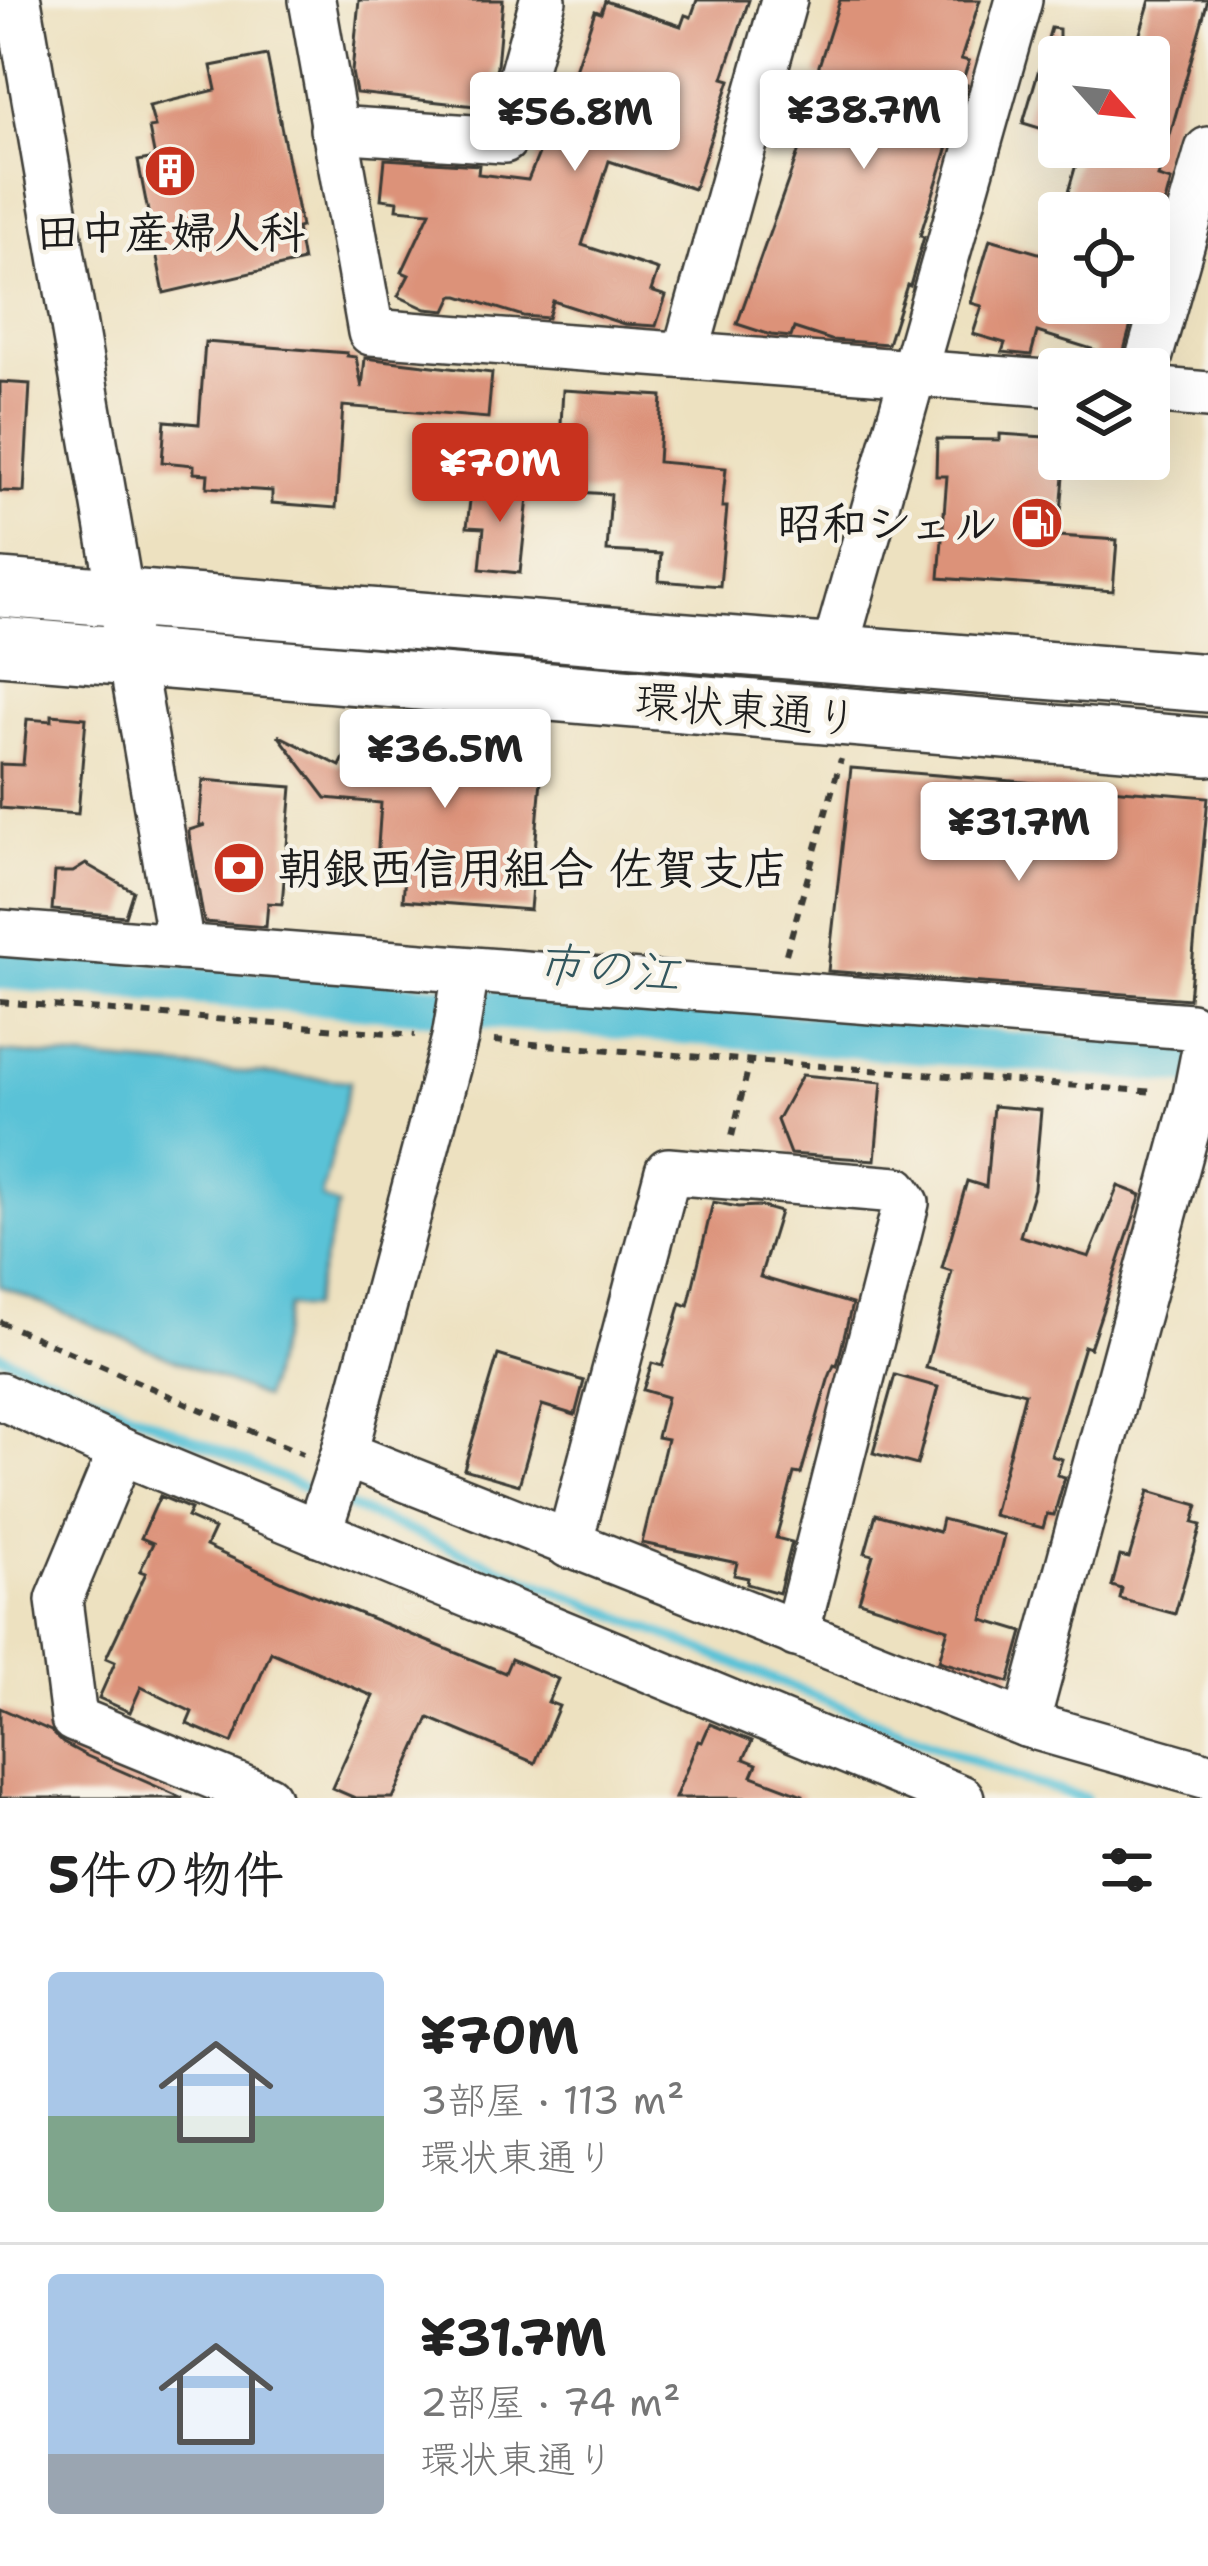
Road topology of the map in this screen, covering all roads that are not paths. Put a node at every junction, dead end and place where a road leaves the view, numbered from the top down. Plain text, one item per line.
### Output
1 (18, 0) edge
2 (312, 0) edge
3 (543, 0) edge
4 (784, 0) edge
5 (1019, 0) edge
6 (333, 129) junction
7 (1208, 150) edge
8 (1152, 348) edge
9 (685, 355) junction
10 (914, 375) junction
11 (1038, 383) edge
12 (1170, 392) edge
13 (1208, 395) edge
14 (0, 588) edge
15 (120, 600) junction
16 (0, 646) edge
17 (834, 652) junction
18 (131, 658) junction
19 (1208, 683) edge
20 (1208, 747) edge
21 (0, 933) edge
22 (182, 947) junction
23 (466, 972) junction
24 (1207, 1039) edge
25 (0, 1396) edge
26 (121, 1451) junction
27 (342, 1462) junction
28 (318, 1533) junction
29 (569, 1545) junction
30 (796, 1634) junction
31 (1026, 1724) junction
32 (1208, 1776) edge
33 (267, 1798) edge
34 (961, 1798) edge

1 - 15 street
2 - 6 street
3 - 6 street
4 - 9 street
5 - 10 street
6 - 9 street
7 - 8 street
9 - 10 street
10 - 11 street
10 - 17 street
12 - 13 street
14 - 15 main road, 環状東通り
15 - 17 main road, 環状東通り
15 - 18 street
16 - 18 main road, 環状東通り
17 - 19 main road, 環状東通り
18 - 20 main road, 環状東通り
18 - 22 street
21 - 22 street
22 - 23 street
23 - 24 street
23 - 27 street
24 - 31 street
25 - 26 street
26 - 28 street
26 - 33 street
27 - 28 street
27 - 29 street
28 - 34 street
29 - 30 street
29 - 30 street
30 - 31 street
31 - 32 street

